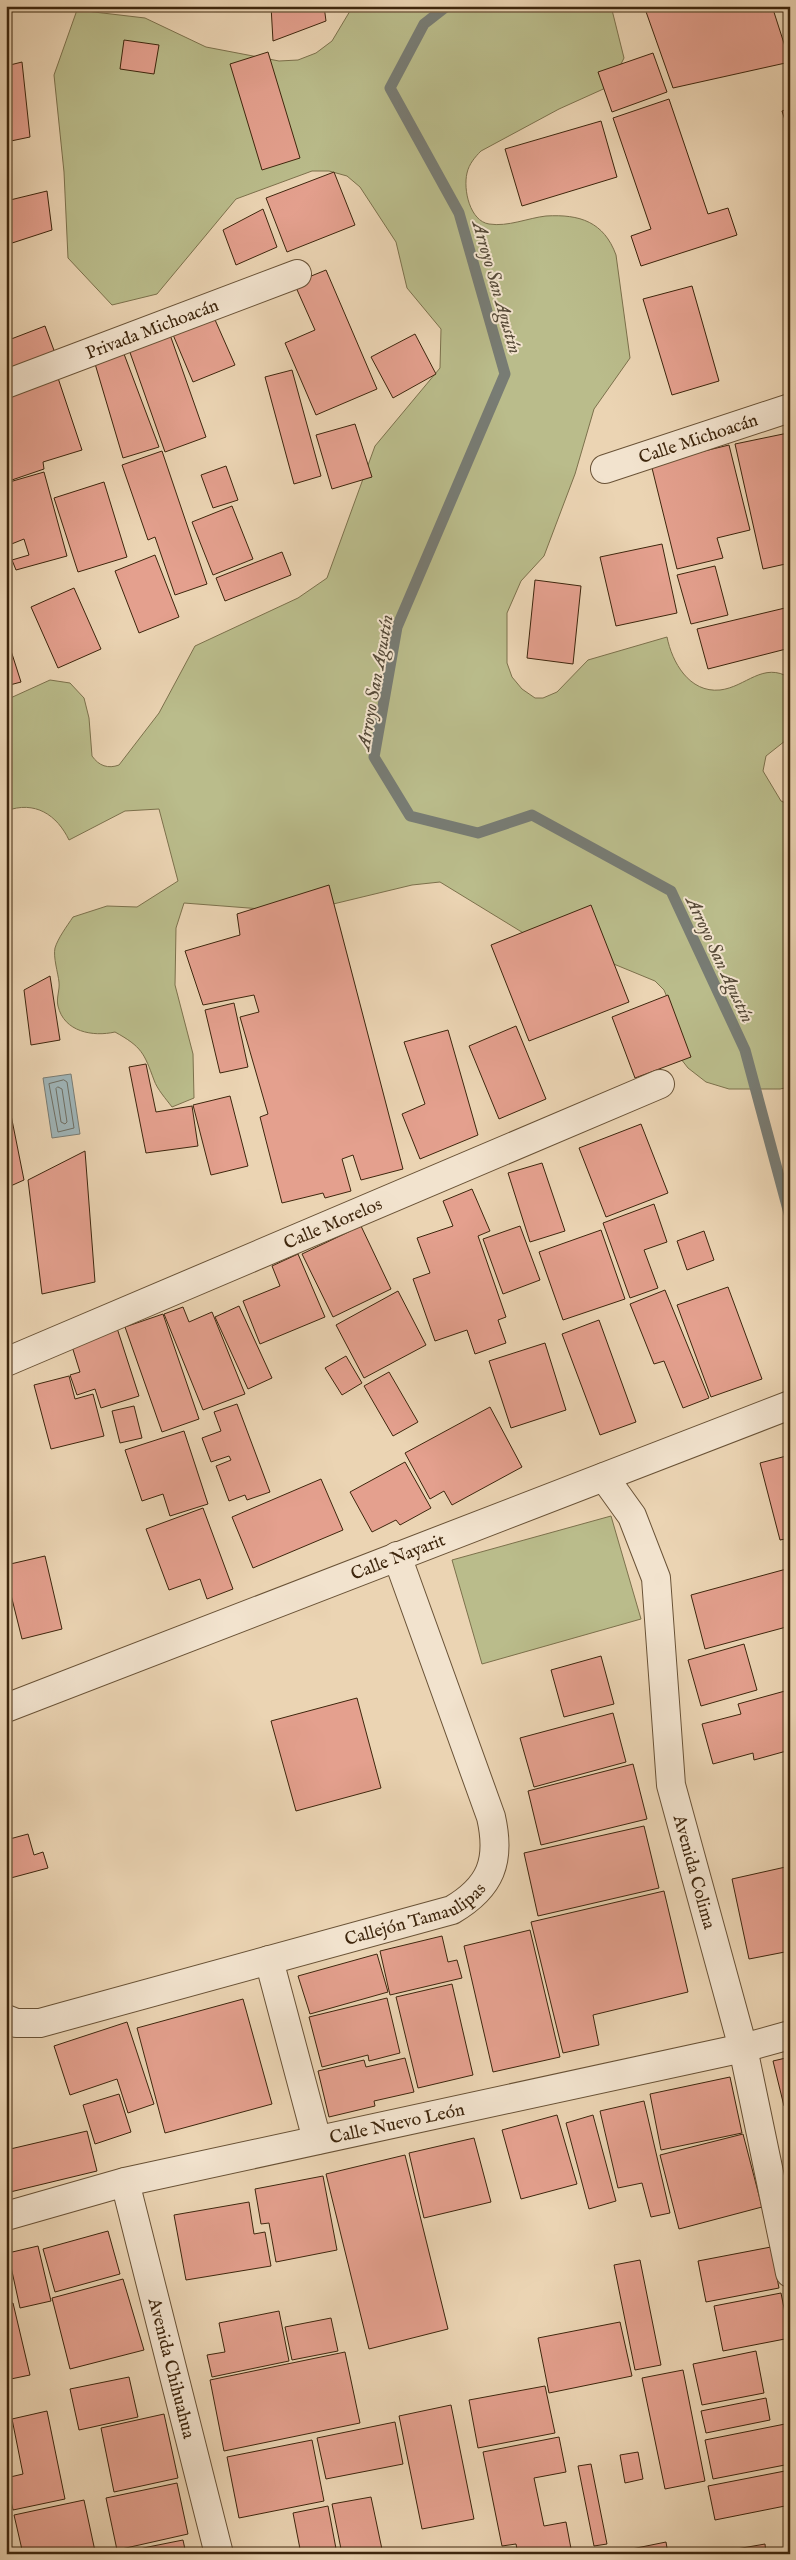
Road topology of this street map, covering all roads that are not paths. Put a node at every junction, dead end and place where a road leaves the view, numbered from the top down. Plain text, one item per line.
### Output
1 (298, 274) dead end
2 (6, 384) edge
3 (790, 408) edge
4 (605, 469) dead end
5 (660, 1084) dead end
6 (6, 1362) edge
7 (790, 1405) edge
8 (604, 1478) junction
9 (397, 1556) junction
10 (6, 1708) edge
11 (269, 1960) junction
12 (6, 2019) edge
13 (790, 2035) edge
14 (743, 2048) junction
15 (317, 2140) junction
16 (125, 2182) junction
17 (6, 2216) edge
18 (790, 2273) edge
19 (219, 2554) edge

1 - 2 street, Privada Michoacán
3 - 4 street, Calle Michoacán
5 - 6 street, Calle Morelos
7 - 8 street, Calle Nayarit
8 - 9 street, Calle Nayarit
8 - 14 street, Avenida Colima
9 - 10 street, Calle Nayarit
9 - 11 street, Callejón Tamaulipas
11 - 12 street, Callejón Tamaulipas
11 - 15 street
13 - 14 street, Calle Nuevo León
14 - 15 street, Calle Nuevo León
14 - 18 street, Avenida Colima
15 - 16 street, Calle Nuevo León
16 - 17 street, Calle Nuevo León
16 - 19 street, Avenida Chihuahua

